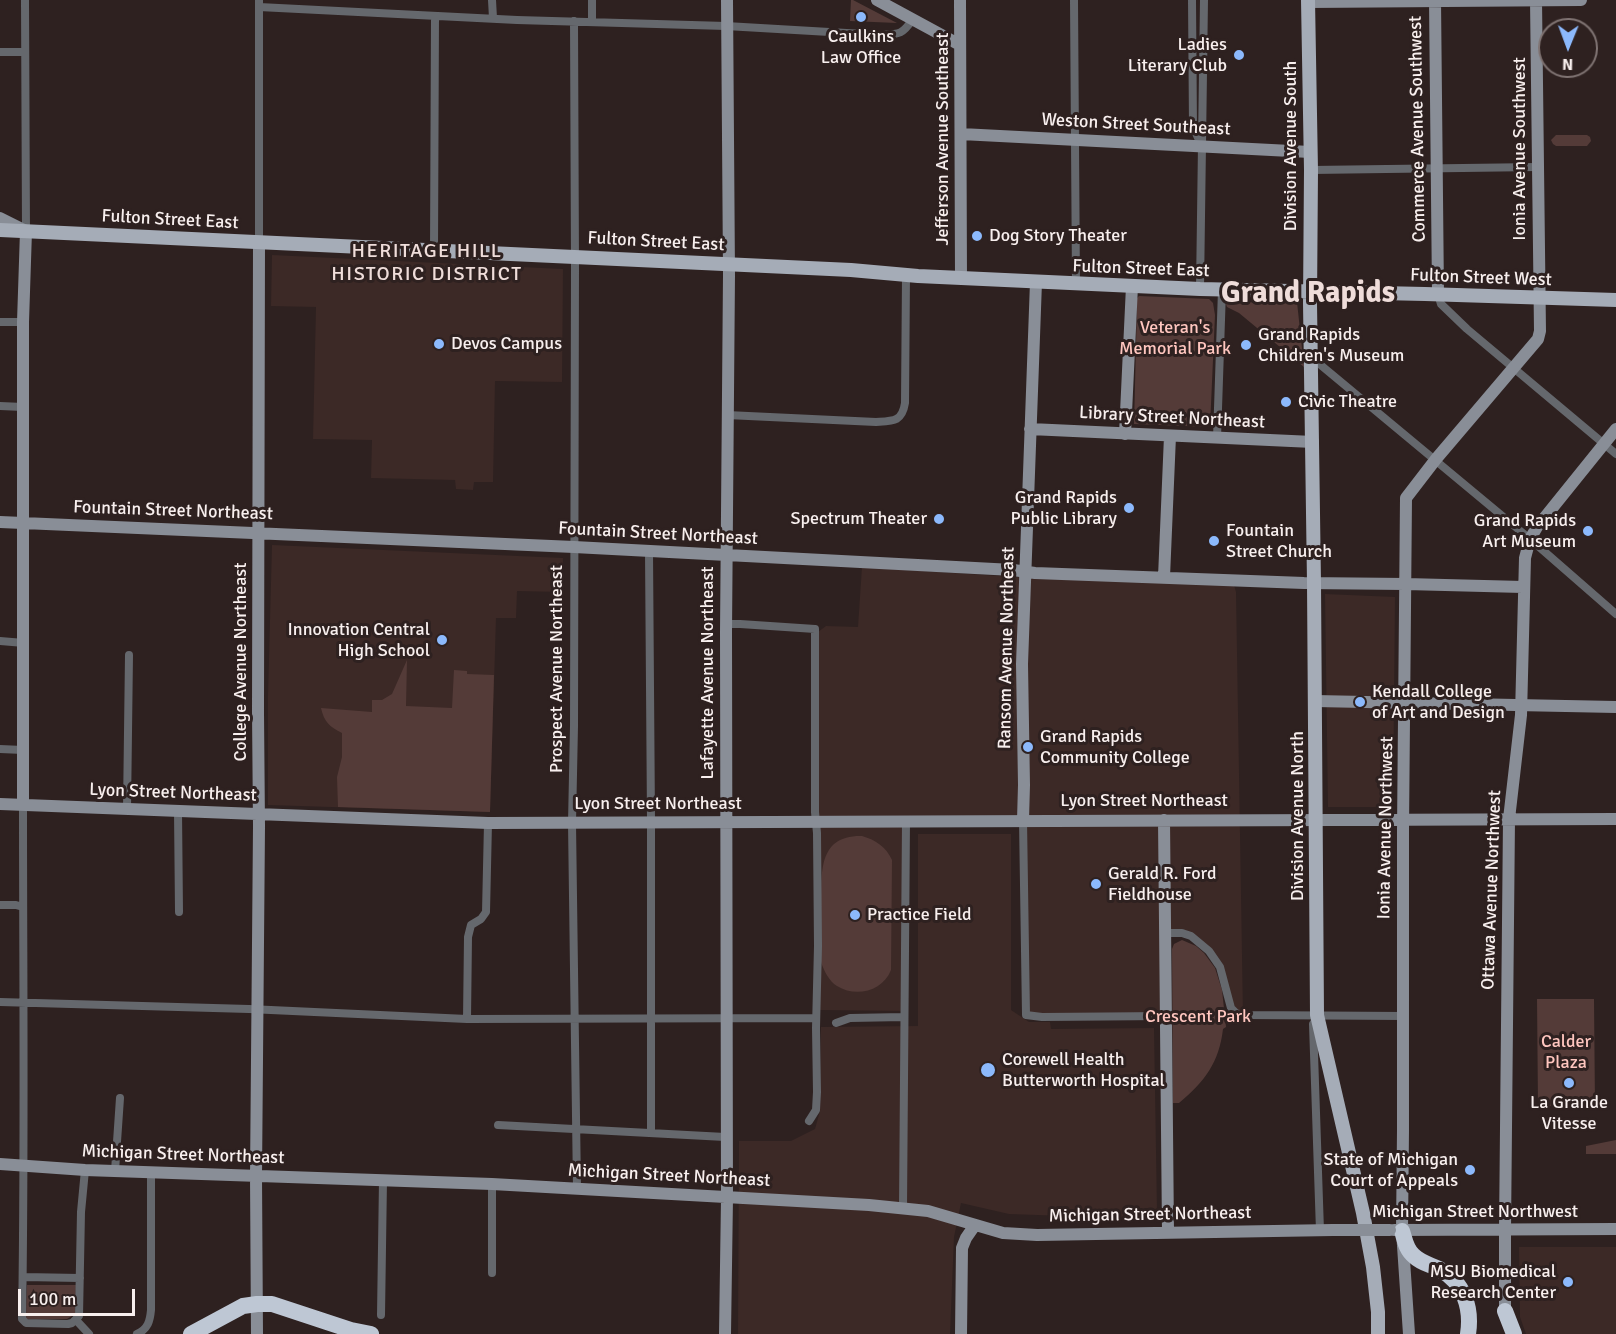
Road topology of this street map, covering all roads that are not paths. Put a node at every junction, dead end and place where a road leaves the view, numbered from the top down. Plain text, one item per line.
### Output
1 (25, 0) edge
2 (492, 0) edge
3 (592, 0) edge
4 (727, 0) edge
5 (877, 0) edge
6 (960, 0) edge
7 (1074, 0) edge
8 (1192, 0) edge
9 (1204, 0) edge
10 (1581, 0) edge
11 (1308, 1) edge
12 (1435, 1) edge
13 (1536, 1) edge
14 (259, 3) edge
15 (435, 16) junction
16 (493, 18) junction
17 (913, 19) junction
18 (574, 21) junction
19 (592, 21) junction
20 (726, 26) junction
21 (960, 45) junction
22 (0, 52) edge
23 (25, 52) junction
24 (961, 134) junction
25 (1074, 140) junction
26 (1202, 147) junction
27 (1310, 152) junction
28 (1436, 167) junction
29 (1538, 167) junction
30 (1311, 170) junction
31 (0, 218) edge
32 (0, 230) edge
33 (26, 231) junction
34 (259, 242) junction
35 (434, 250) junction
36 (575, 257) junction
37 (728, 264) junction
38 (906, 275) junction
39 (961, 278) junction
40 (1036, 282) junction
41 (1076, 284) junction
42 (1132, 286) junction
43 (1200, 289) junction
44 (1222, 290) junction
45 (1310, 291) junction
46 (1438, 294) junction
47 (1539, 297) junction
48 (1616, 300) edge
49 (0, 322) edge
50 (23, 322) junction
51 (1311, 357) junction
52 (1514, 368) junction
53 (0, 406) edge
54 (23, 407) junction
55 (727, 415) junction
56 (1030, 429) junction
57 (1616, 429) edge
58 (1125, 434) junction
59 (1170, 436) junction
60 (1217, 438) junction
61 (1313, 442) junction
62 (1604, 443) junction
63 (1616, 454) edge
64 (1436, 459) junction
65 (0, 522) edge
66 (24, 523) junction
67 (259, 533) junction
68 (1530, 539) junction
69 (574, 547) junction
70 (649, 552) junction
71 (727, 555) junction
72 (1024, 571) junction
73 (1164, 577) junction
74 (1314, 583) junction
75 (1406, 584) junction
76 (1523, 587) junction
77 (1616, 614) edge
78 (726, 624) junction
79 (0, 641) edge
80 (24, 643) junction
81 (129, 654) dead end
82 (1315, 701) junction
83 (1405, 703) junction
84 (1522, 706) junction
85 (1616, 707) edge
86 (0, 749) edge
87 (23, 750) junction
88 (0, 804) edge
89 (23, 805) junction
90 (127, 809) junction
91 (178, 811) junction
92 (259, 814) junction
93 (1403, 819) junction
94 (1509, 819) junction
95 (1616, 819) edge
96 (1023, 820) junction
97 (1164, 820) junction
98 (1316, 820) junction
99 (651, 821) junction
100 (816, 821) junction
101 (906, 821) junction
102 (726, 822) junction
103 (488, 823) junction
104 (572, 823) junction
105 (0, 904) edge
106 (23, 907) junction
107 (179, 912) dead end
108 (1166, 933) junction
109 (0, 1002) edge
110 (23, 1003) junction
111 (258, 1010) junction
112 (1317, 1015) junction
113 (1166, 1016) junction
114 (1403, 1016) junction
115 (904, 1017) junction
116 (726, 1018) junction
117 (816, 1018) junction
118 (467, 1019) junction
119 (573, 1019) junction
120 (650, 1019) junction
121 (836, 1023) dead end
122 (120, 1098) dead end
123 (809, 1121) dead end
124 (498, 1125) dead end
125 (575, 1129) junction
126 (651, 1133) junction
127 (726, 1137) junction
128 (0, 1164) edge
129 (24, 1165) junction
130 (85, 1170) junction
131 (115, 1171) junction
132 (151, 1172) junction
133 (256, 1176) junction
134 (383, 1180) junction
135 (492, 1184) junction
136 (577, 1189) junction
137 (726, 1198) junction
138 (903, 1209) junction
139 (975, 1225) junction
140 (1616, 1229) edge
141 (1334, 1230) joint
142 (1396, 1230) junction
143 (1504, 1230) junction
144 (1320, 1231) junction
145 (1168, 1233) junction
146 (492, 1273) dead end
147 (23, 1277) junction
148 (80, 1278) junction
149 (257, 1304) junction
150 (1505, 1311) junction
151 (381, 1315) dead end
152 (76, 1320) junction
153 (89, 1334) edge
154 (138, 1334) edge
155 (191, 1334) edge
156 (257, 1334) edge
157 (371, 1334) edge
158 (725, 1334) edge
159 (961, 1334) edge
160 (1378, 1334) edge
161 (1409, 1334) edge
162 (1468, 1334) edge
163 (1502, 1334) edge
164 (1514, 1334) edge

1 - 23 street
2 - 16 street
3 - 19 street
4 - 20 street, Lafayette Avenue Northeast
5 - 17 street
6 - 21 street, Jefferson Avenue Southeast
7 - 25 street
8 - 26 street
9 - 26 street
10 - 13 street
11 - 12 street
11 - 27 main road, Division Avenue South
12 - 13 street
12 - 28 street, Commerce Avenue Southwest
13 - 29 street, Ionia Avenue Southwest
14 - 15 street
14 - 34 street
15 - 16 street
15 - 35 street
16 - 18 street
17 - 20 street
17 - 21 street
18 - 19 street
18 - 36 street, Prospect Avenue Northeast
19 - 20 street
20 - 37 street, Lafayette Avenue Northeast
21 - 24 street, Jefferson Avenue Southeast
22 - 23 street
23 - 33 street
24 - 25 street, Weston Street Southeast
24 - 39 street, Jefferson Avenue Southeast
25 - 26 street, Weston Street Southeast
25 - 41 street
26 - 27 street, Weston Street Southeast
26 - 43 street
27 - 30 main road, Division Avenue South
28 - 29 street
28 - 30 street
28 - 46 street, Commerce Avenue Southwest
29 - 47 street, Ionia Avenue Southwest
30 - 45 main road, Division Avenue South
31 - 33 street
32 - 33 main road, Fulton Street East
33 - 34 main road, Fulton Street East
33 - 50 street
34 - 35 main road, Fulton Street East
34 - 67 street, College Avenue Northeast
35 - 36 main road, Fulton Street East
36 - 37 main road, Fulton Street East
36 - 69 street, Prospect Avenue Northeast
37 - 38 main road, Fulton Street East
37 - 55 street, Lafayette Avenue Northeast
38 - 39 main road, Fulton Street East
38 - 55 street
39 - 40 main road, Fulton Street East
40 - 41 main road, Fulton Street East
40 - 56 street, Ransom Avenue Northeast
41 - 42 main road, Fulton Street East
42 - 43 main road, Fulton Street East
42 - 58 street
43 - 44 main road, Fulton Street East
44 - 45 main road, Fulton Street East
44 - 60 street
45 - 46 main road, Fulton Street West
45 - 51 main road, Division Avenue North
46 - 47 main road, Fulton Street West
46 - 52 street
47 - 48 main road, Fulton Street West
47 - 52 street, Ionia Avenue Northwest
49 - 50 street
50 - 54 street
51 - 61 main road, Division Avenue North
51 - 64 street
52 - 62 street
52 - 64 street, Ionia Avenue Northwest
53 - 54 street
54 - 66 street
55 - 71 street, Lafayette Avenue Northeast
56 - 58 street, Library Street Northeast
56 - 72 street, Ransom Avenue Northeast
57 - 62 street, Ottawa Avenue Northwest
58 - 59 street, Library Street Northeast
59 - 60 street, Library Street Northeast
59 - 73 street
60 - 61 street, Library Street Northeast
61 - 74 main road, Division Avenue North
62 - 63 street
62 - 68 street, Ottawa Avenue Northwest
64 - 68 street
64 - 75 street, Ionia Avenue Northwest
65 - 66 street, Fountain Street Northeast
66 - 67 street, Fountain Street Northeast
66 - 80 street
67 - 69 street, Fountain Street Northeast
67 - 92 street, College Avenue Northeast
68 - 76 street, Ottawa Avenue Northwest
68 - 77 street
69 - 70 street, Fountain Street Northeast
69 - 104 street, Prospect Avenue Northeast
70 - 71 street, Fountain Street Northeast
70 - 99 street
71 - 72 street, Fountain Street Northeast
71 - 78 street, Lafayette Avenue Northeast
72 - 73 street, Fountain Street Northeast
72 - 96 street, Ransom Avenue Northeast
73 - 74 street, Fountain Street Northeast
74 - 75 street, Fountain Street Northeast
74 - 82 main road, Division Avenue North
75 - 76 street, Fountain Street Northeast
75 - 83 street, Ionia Avenue Northwest
76 - 84 street, Ottawa Avenue Northwest
78 - 100 street
78 - 102 street, Lafayette Avenue Northeast
79 - 80 street
80 - 87 street
81 - 90 street
82 - 83 street
82 - 98 main road, Division Avenue North
83 - 84 street
83 - 93 street, Ionia Avenue Northwest
84 - 85 street
84 - 94 street, Ottawa Avenue Northwest
86 - 87 street
87 - 89 street
88 - 89 street, Lyon Street Northeast
89 - 90 street, Lyon Street Northeast
89 - 106 street
90 - 91 street, Lyon Street Northeast
91 - 92 street, Lyon Street Northeast
91 - 107 street
92 - 103 street, Lyon Street Northeast
92 - 111 street, College Avenue Northeast
93 - 94 street, Lyon Street Northeast
93 - 98 street, Lyon Street Northeast
93 - 114 street, Ionia Avenue Northwest
94 - 95 street, Lyon Street Northeast
94 - 143 street, Ottawa Avenue Northwest
96 - 97 street, Lyon Street Northeast
96 - 101 street, Lyon Street Northeast
96 - 113 street, Ransom Avenue Northeast
97 - 98 street, Lyon Street Northeast
97 - 108 street
98 - 112 main road, Division Avenue North
99 - 102 street, Lyon Street Northeast
99 - 104 street, Lyon Street Northeast
99 - 120 street
100 - 101 street, Lyon Street Northeast
100 - 102 street, Lyon Street Northeast
100 - 117 street
101 - 115 street
102 - 116 street, Lafayette Avenue Northeast
103 - 104 street, Lyon Street Northeast
103 - 118 street
104 - 119 street, Prospect Avenue Northeast
105 - 106 street
106 - 110 street
108 - 112 street
108 - 113 street
109 - 110 street
110 - 111 street
110 - 129 street
111 - 118 street
111 - 133 street, College Avenue Northeast
112 - 114 street
112 - 144 street
112 - 160 main road, Division Avenue North
113 - 145 street
114 - 142 street, Ionia Avenue Northwest
115 - 121 street
115 - 138 street
116 - 117 street
116 - 120 street
116 - 127 street, Lafayette Avenue Northeast
117 - 123 street
118 - 119 street
119 - 120 street
119 - 125 street, Prospect Avenue Northeast
120 - 126 street
122 - 131 street
124 - 125 street
125 - 126 street
125 - 136 street, Prospect Avenue Northeast
126 - 127 street
127 - 137 street, Lafayette Avenue Northeast
128 - 129 street, Michigan Street Northeast
129 - 130 street, Michigan Street Northeast
129 - 147 street
130 - 131 street, Michigan Street Northeast
130 - 148 street
131 - 132 street, Michigan Street Northeast
132 - 133 street, Michigan Street Northeast
132 - 154 street
133 - 134 street, Michigan Street Northeast
133 - 149 street, College Avenue Northeast
134 - 135 street, Michigan Street Northeast
134 - 151 street
135 - 136 street, Michigan Street Northeast
135 - 146 street
136 - 137 street, Michigan Street Northeast
137 - 138 street, Michigan Street Northeast
137 - 158 street, Lafayette Avenue Northeast
138 - 139 street, Michigan Street Northeast
139 - 145 street, Michigan Street Northeast
139 - 159 street
140 - 143 street, Michigan Street Northwest
141 - 142 street, Michigan Street Northwest, bridge
141 - 144 street, Michigan Street Northeast
142 - 143 street, Michigan Street Northwest
142 - 161 street, Ionia Avenue Northwest
142 - 162 highway
143 - 150 street, Ottawa Avenue Northwest
144 - 145 street, Michigan Street Northeast
147 - 148 street
147 - 152 street
148 - 152 street
149 - 155 highway
149 - 156 street, College Avenue Northeast
149 - 157 highway
150 - 163 highway
150 - 164 highway
152 - 153 street

